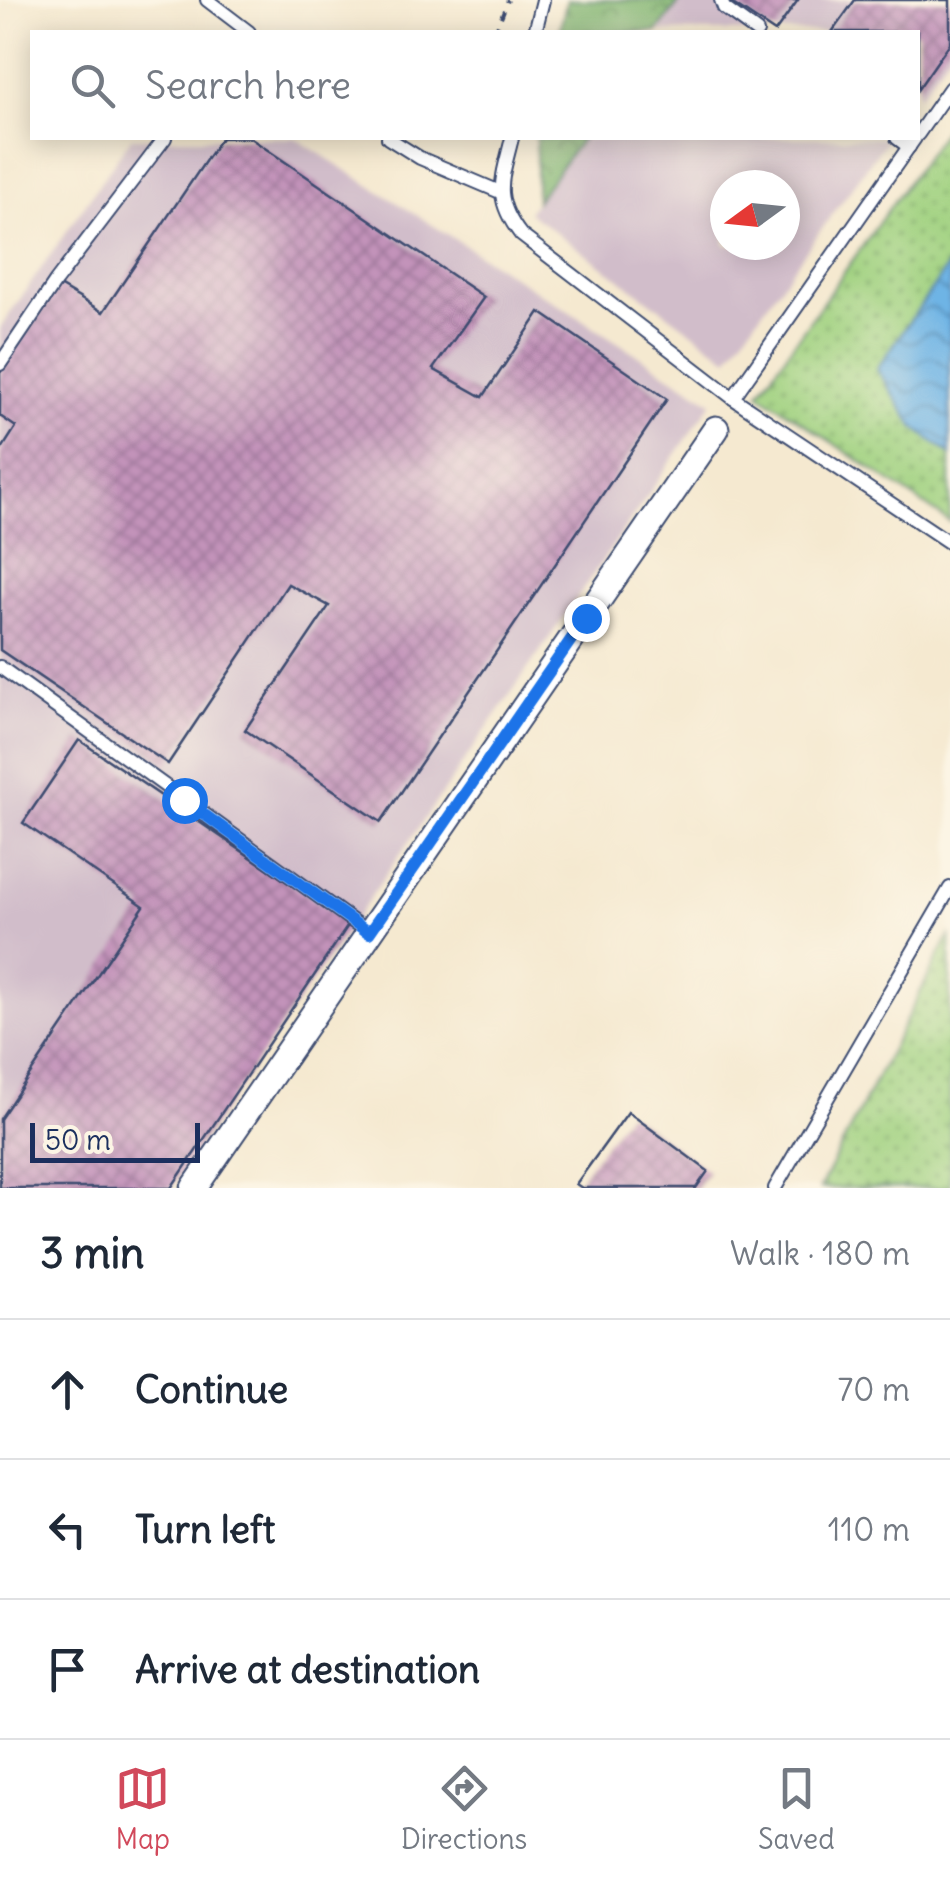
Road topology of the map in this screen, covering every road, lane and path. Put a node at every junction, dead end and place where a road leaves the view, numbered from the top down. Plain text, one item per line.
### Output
1 (207, 0) edge
2 (508, 0) edge
3 (543, 0) edge
4 (721, 0) edge
5 (247, 30) edge
6 (496, 30) edge
7 (536, 30) edge
8 (753, 30) edge
9 (950, 88) edge
10 (920, 131) edge
11 (164, 140) edge
12 (391, 140) edge
13 (512, 140) edge
14 (914, 140) edge
15 (500, 192) junction
16 (0, 364) edge
17 (732, 398) junction
18 (716, 429) dead end
19 (950, 544) edge
20 (0, 667) edge
21 (950, 888) edge
22 (369, 933) junction
23 (194, 1188) edge
24 (776, 1188) edge

1 - 5 lane
2 - 6 path
3 - 7 lane
4 - 8 lane
9 - 10 lane
11 - 16 lane
12 - 15 lane
13 - 15 lane
14 - 17 lane
15 - 17 lane
17 - 19 lane
18 - 22 street
20 - 22 lane
21 - 24 lane
22 - 23 street

